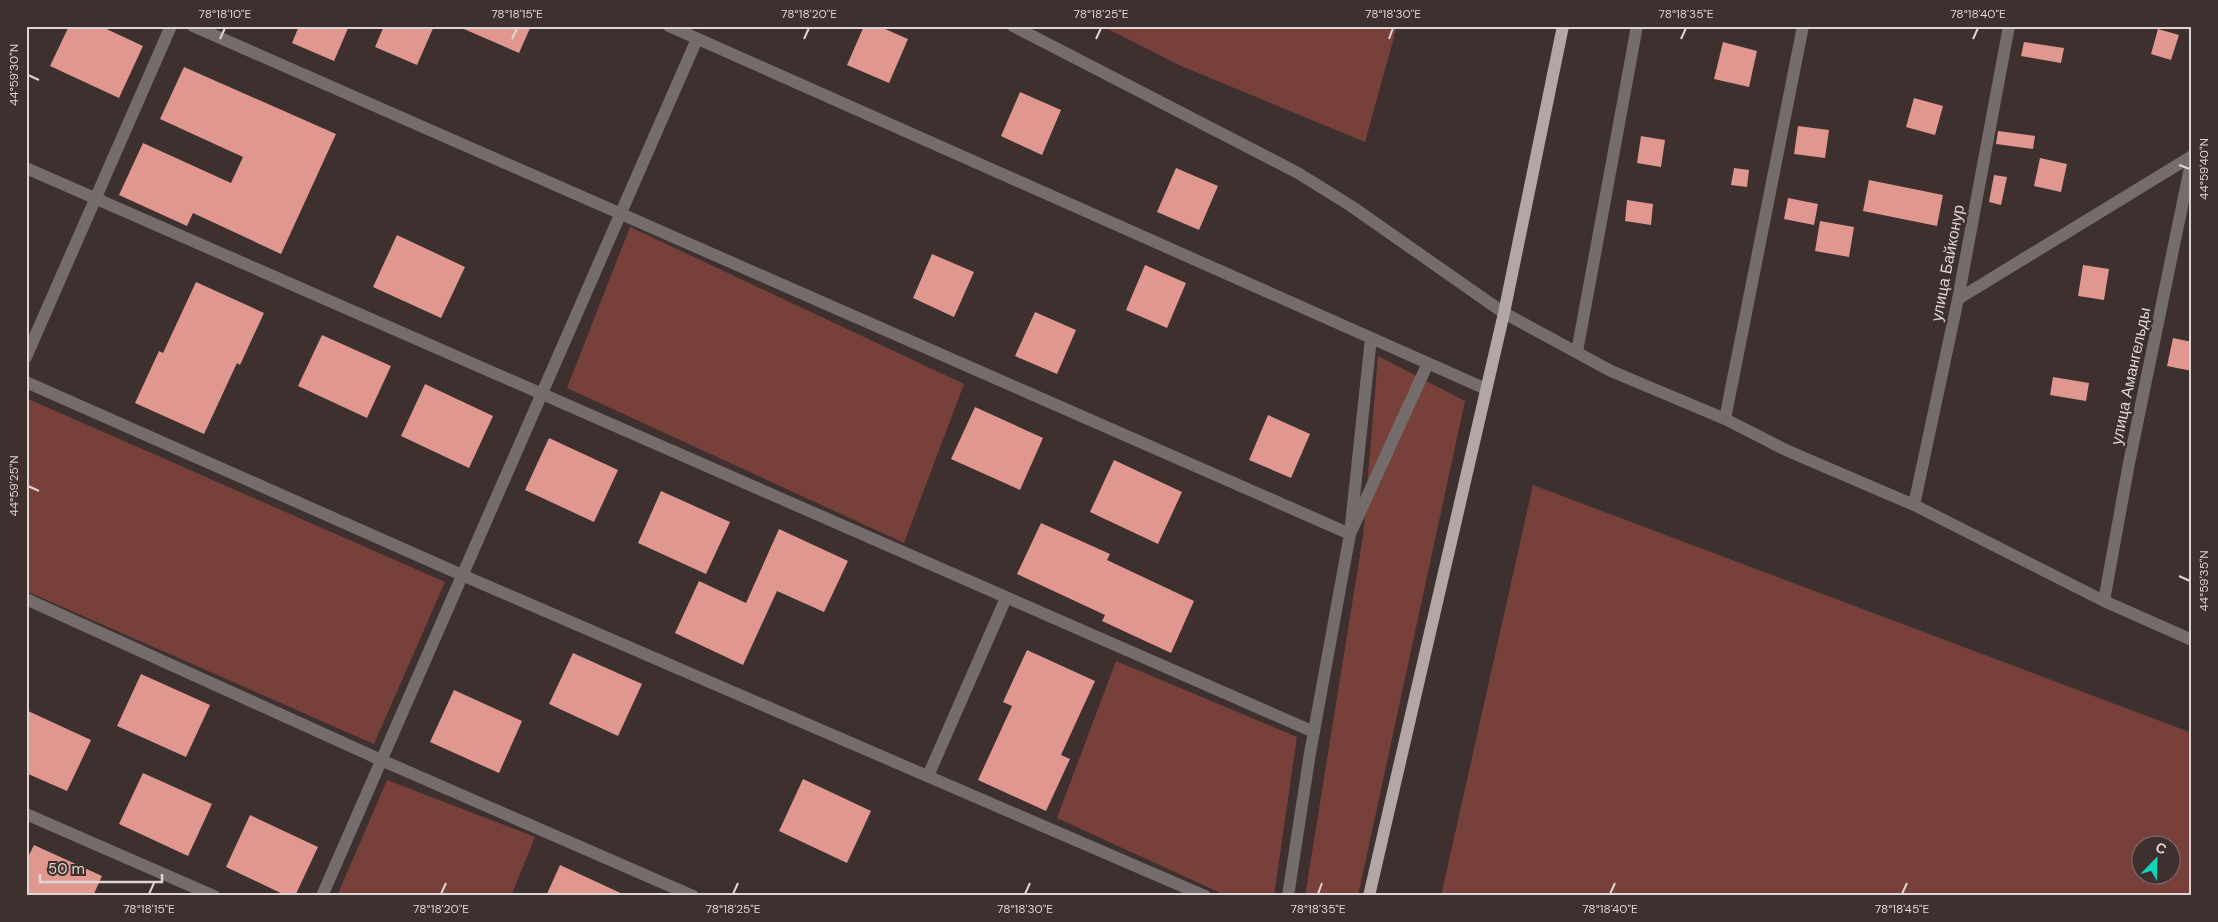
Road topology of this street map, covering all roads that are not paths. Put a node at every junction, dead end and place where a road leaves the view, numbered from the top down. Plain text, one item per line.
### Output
1 (171, 26) edge
2 (193, 26) edge
3 (669, 26) edge
4 (1013, 26) edge
5 (1563, 26) edge
6 (1637, 26) edge
7 (1803, 26) edge
8 (2009, 26) edge
9 (697, 39) junction
10 (2192, 157) edge
11 (26, 168) edge
12 (96, 199) junction
13 (620, 214) junction
14 (1958, 299) junction
15 (1504, 313) junction
16 (1371, 338) junction
17 (1577, 352) junction
18 (26, 357) edge
19 (1428, 363) junction
20 (26, 382) edge
21 (1486, 390) junction
22 (542, 394) junction
23 (1726, 419) junction
24 (1914, 505) junction
25 (1350, 534) junction
26 (462, 575) junction
27 (1006, 598) junction
28 (26, 599) edge
29 (2104, 601) junction
30 (2192, 640) edge
31 (1314, 732) junction
32 (381, 760) junction
33 (928, 776) junction
34 (26, 814) edge
35 (214, 896) edge
36 (322, 896) edge
37 (694, 896) edge
38 (1206, 896) edge
39 (1288, 896) edge
40 (1370, 896) edge

1 - 12 street
2 - 13 street
3 - 9 street
4 - 15 street
5 - 15 main road
6 - 17 street
7 - 23 street
8 - 14 street, улица Байконур
9 - 13 street
9 - 16 street
10 - 14 street
10 - 29 street, улица Амангельды
11 - 12 street
12 - 18 street
12 - 22 street
13 - 22 street
13 - 25 street
14 - 24 street, улица Байконур
15 - 17 street
15 - 21 main road
16 - 19 street
16 - 25 street
17 - 23 street
19 - 21 street
19 - 25 street
20 - 26 street
21 - 40 main road
22 - 26 street
22 - 27 street
23 - 24 street
24 - 29 street
25 - 31 street
26 - 32 street
26 - 33 street
27 - 31 street
27 - 33 street
28 - 32 street
29 - 30 street
31 - 39 street
32 - 36 street
32 - 37 street
33 - 38 street
34 - 35 street

